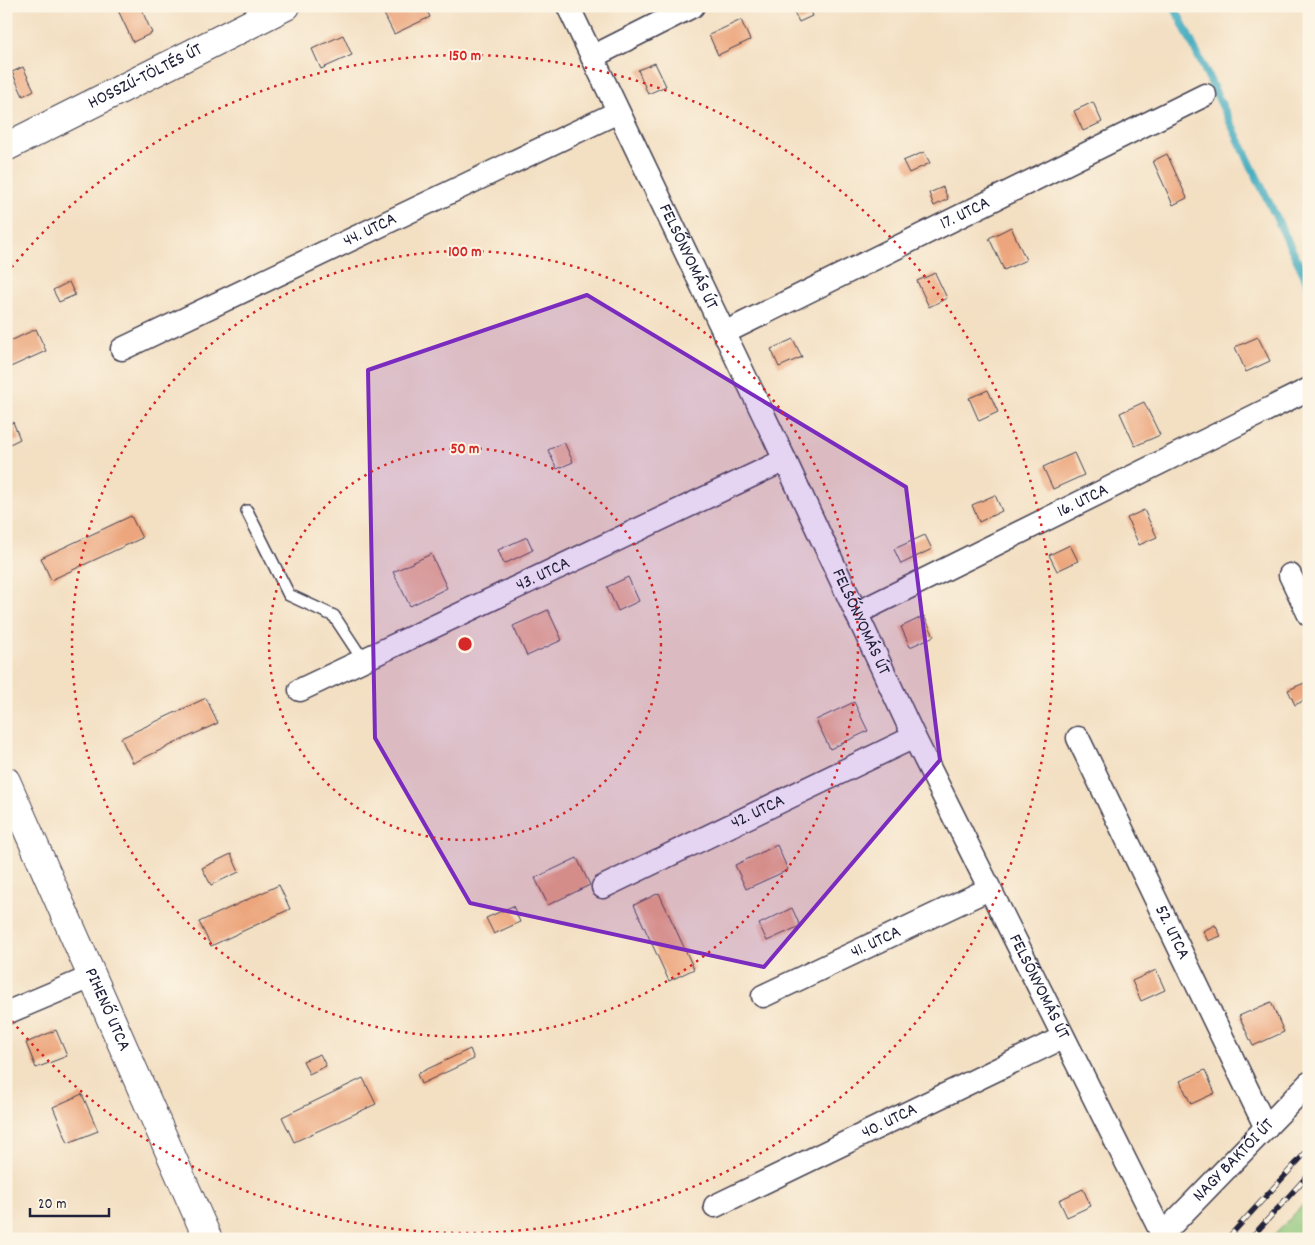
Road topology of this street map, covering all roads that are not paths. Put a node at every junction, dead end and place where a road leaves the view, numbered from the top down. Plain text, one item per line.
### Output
1 (286, 6) edge
2 (568, 6) edge
3 (693, 6) edge
4 (592, 57) junction
5 (1205, 95) dead end
6 (618, 112) junction
7 (6, 147) edge
8 (724, 333) junction
9 (122, 349) dead end
10 (1309, 389) edge
11 (786, 460) junction
12 (247, 512) dead end
13 (1290, 575) dead end
14 (857, 613) junction
15 (1309, 615) edge
16 (363, 660) junction
17 (300, 690) dead end
18 (914, 737) junction
19 (1078, 738) dead end
20 (6, 781) edge
21 (603, 887) dead end
22 (989, 888) junction
23 (91, 977) junction
24 (763, 996) dead end
25 (6, 1013) edge
26 (1062, 1038) junction
27 (1309, 1083) edge
28 (1266, 1128) junction
29 (715, 1206) dead end
30 (1160, 1237) edge
31 (208, 1239) edge

1 - 7 street, HOSSZÚ-TÖLTÉS ÚT
2 - 4 street, FELSŐNYOMÁS ÚT
3 - 4 street
4 - 6 street, FELSŐNYOMÁS ÚT
5 - 8 street, 17. UTCA
6 - 8 street, FELSŐNYOMÁS ÚT
6 - 9 street, 44. UTCA
8 - 11 street, FELSŐNYOMÁS ÚT
10 - 14 street, 16. UTCA
11 - 14 street, FELSŐNYOMÁS ÚT
11 - 16 street, 43. UTCA
12 - 16 lane
13 - 15 street
14 - 18 street, FELSŐNYOMÁS ÚT
16 - 17 street, 43. UTCA
18 - 21 street, 42. UTCA
18 - 22 street, FELSŐNYOMÁS ÚT
19 - 28 street, 52. UTCA
20 - 23 street, PIHENŐ UTCA
22 - 24 street, 41. UTCA
22 - 26 street, FELSŐNYOMÁS ÚT
23 - 25 street
23 - 31 street, PIHENŐ UTCA
26 - 29 street, 40. UTCA
26 - 30 street, FELSŐNYOMÁS ÚT
27 - 28 street, NAGY BAKTÓI ÚT
28 - 30 street, NAGY BAKTÓI ÚT

